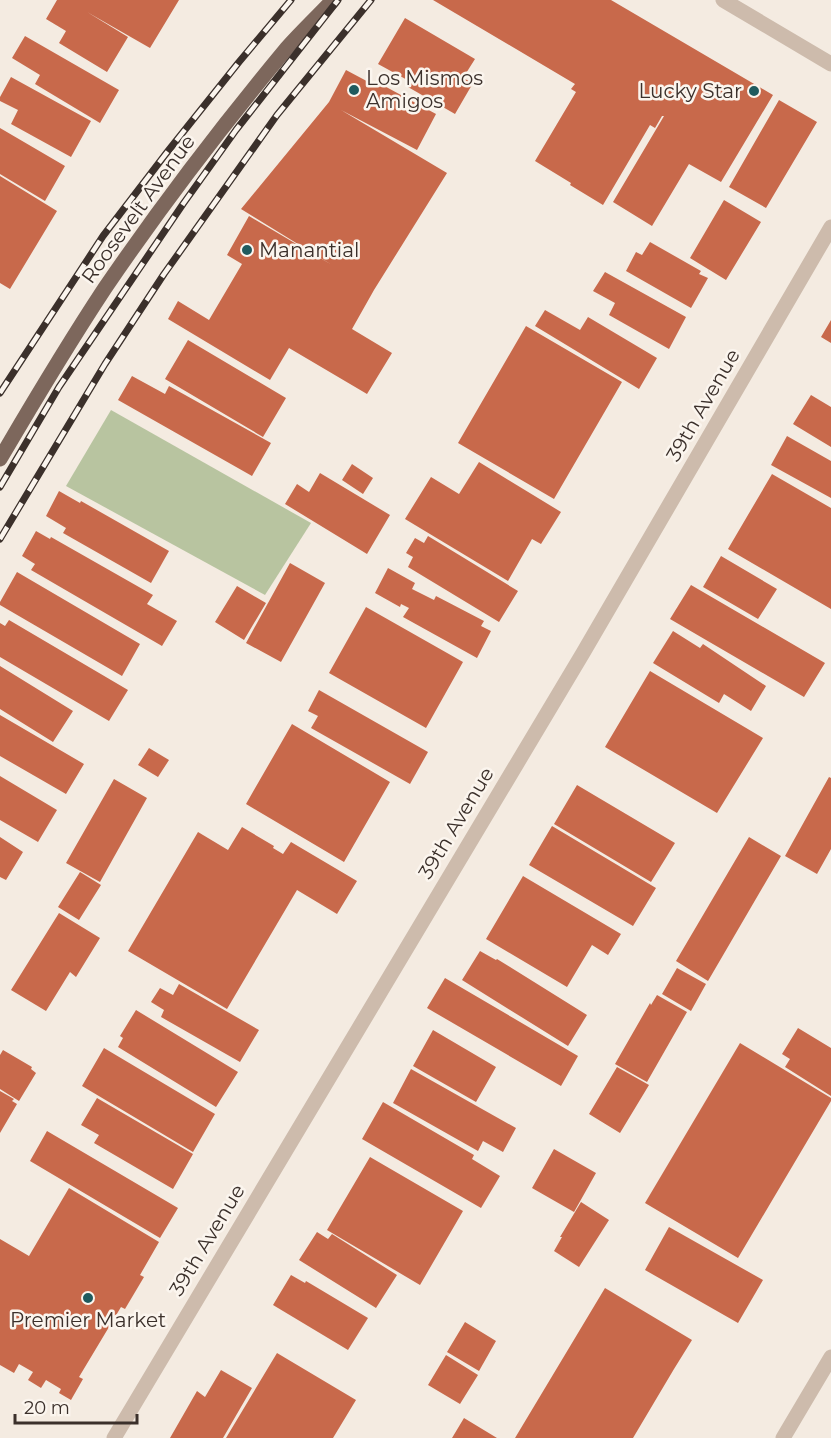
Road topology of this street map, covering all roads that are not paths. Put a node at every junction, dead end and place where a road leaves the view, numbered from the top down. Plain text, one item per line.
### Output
1 (333, 0) edge
2 (723, 0) edge
3 (831, 64) edge
4 (831, 228) edge
5 (0, 459) edge
6 (831, 1357) edge
7 (114, 1438) edge
8 (783, 1438) edge

1 - 5 main road, Roosevelt Avenue
2 - 3 street
4 - 7 street, 39th Avenue
6 - 8 street

